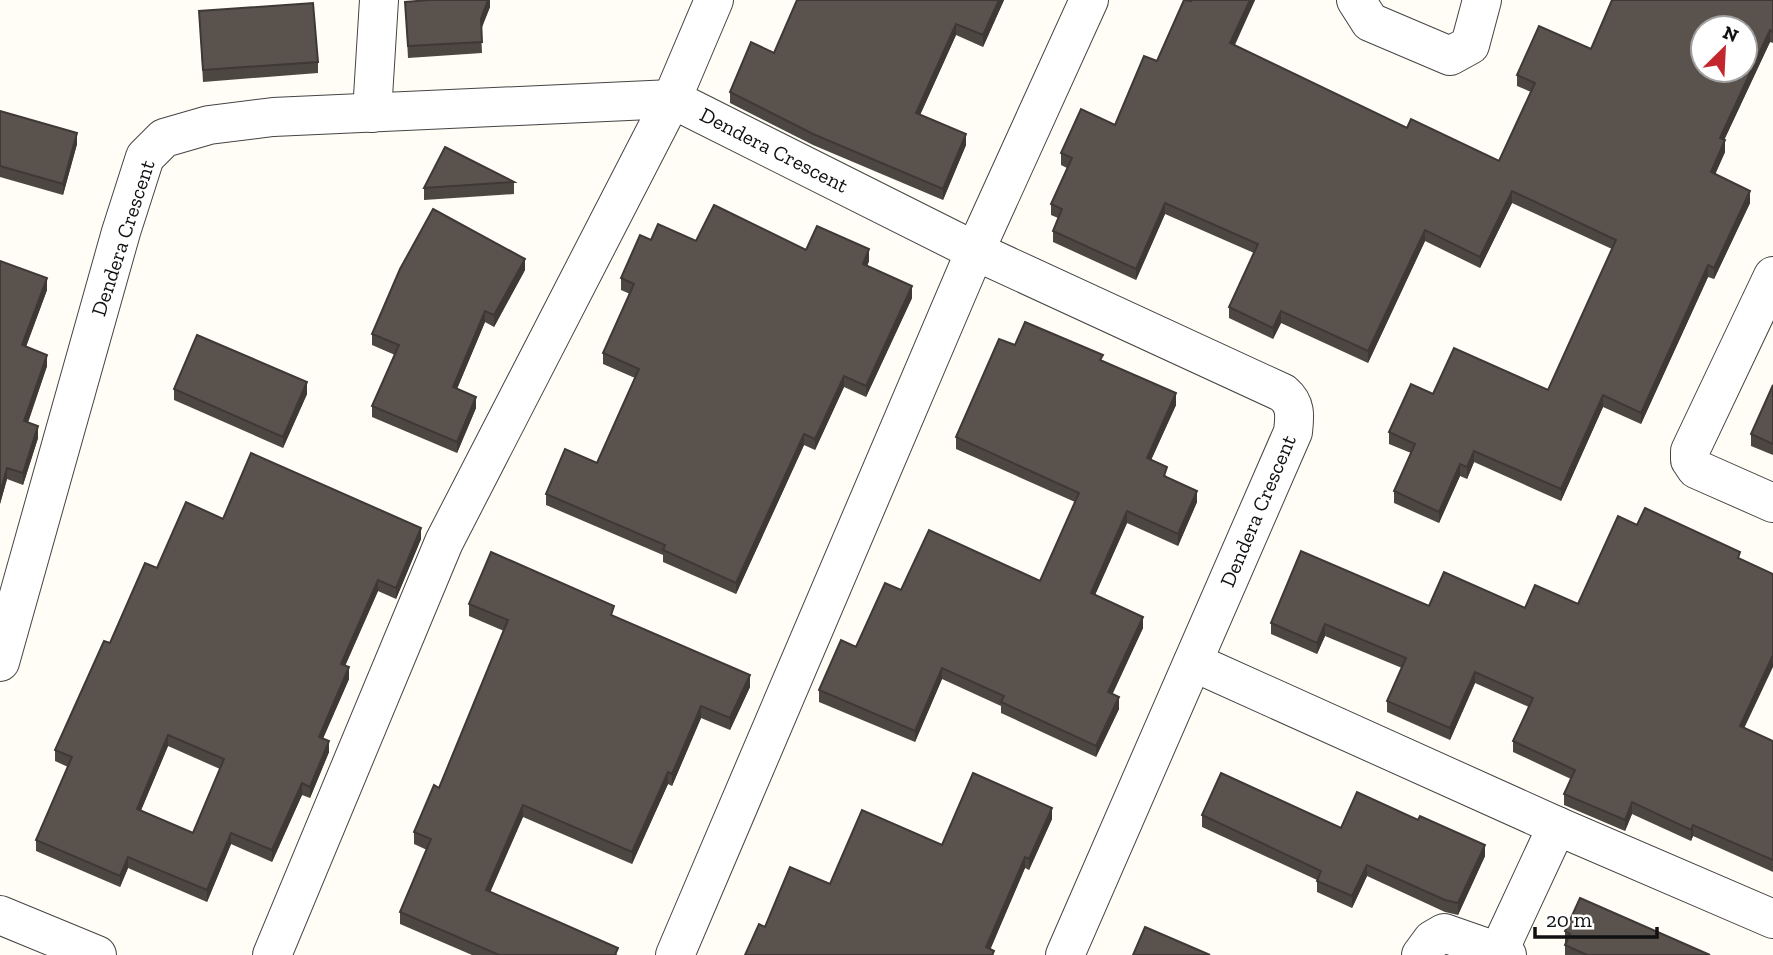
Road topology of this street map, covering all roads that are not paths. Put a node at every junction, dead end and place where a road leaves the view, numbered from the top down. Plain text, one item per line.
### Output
1 (379, 0) edge
2 (714, 0) edge
3 (1089, 0) edge
4 (1356, 0) edge
5 (1482, 0) edge
6 (672, 99) junction
7 (372, 113) junction
8 (975, 251) junction
9 (1773, 276) edge
10 (1773, 503) edge
11 (0, 662) edge
12 (1193, 662) junction
13 (1557, 827) junction
14 (0, 915) edge
15 (1773, 919) edge
16 (1501, 954) edge
17 (97, 955) edge
18 (272, 955) edge
19 (675, 955) edge
20 (1065, 955) edge
21 (1421, 955) edge

1 - 7 street
2 - 6 street
3 - 8 street
4 - 5 street
6 - 7 street, Dendera Crescent
6 - 8 street, Dendera Crescent
6 - 18 street
7 - 11 street, Dendera Crescent
8 - 12 street, Dendera Crescent
8 - 19 street
9 - 10 street
12 - 13 street
12 - 20 street, Dendera Crescent
13 - 15 street
13 - 16 street
14 - 17 street
16 - 21 street

